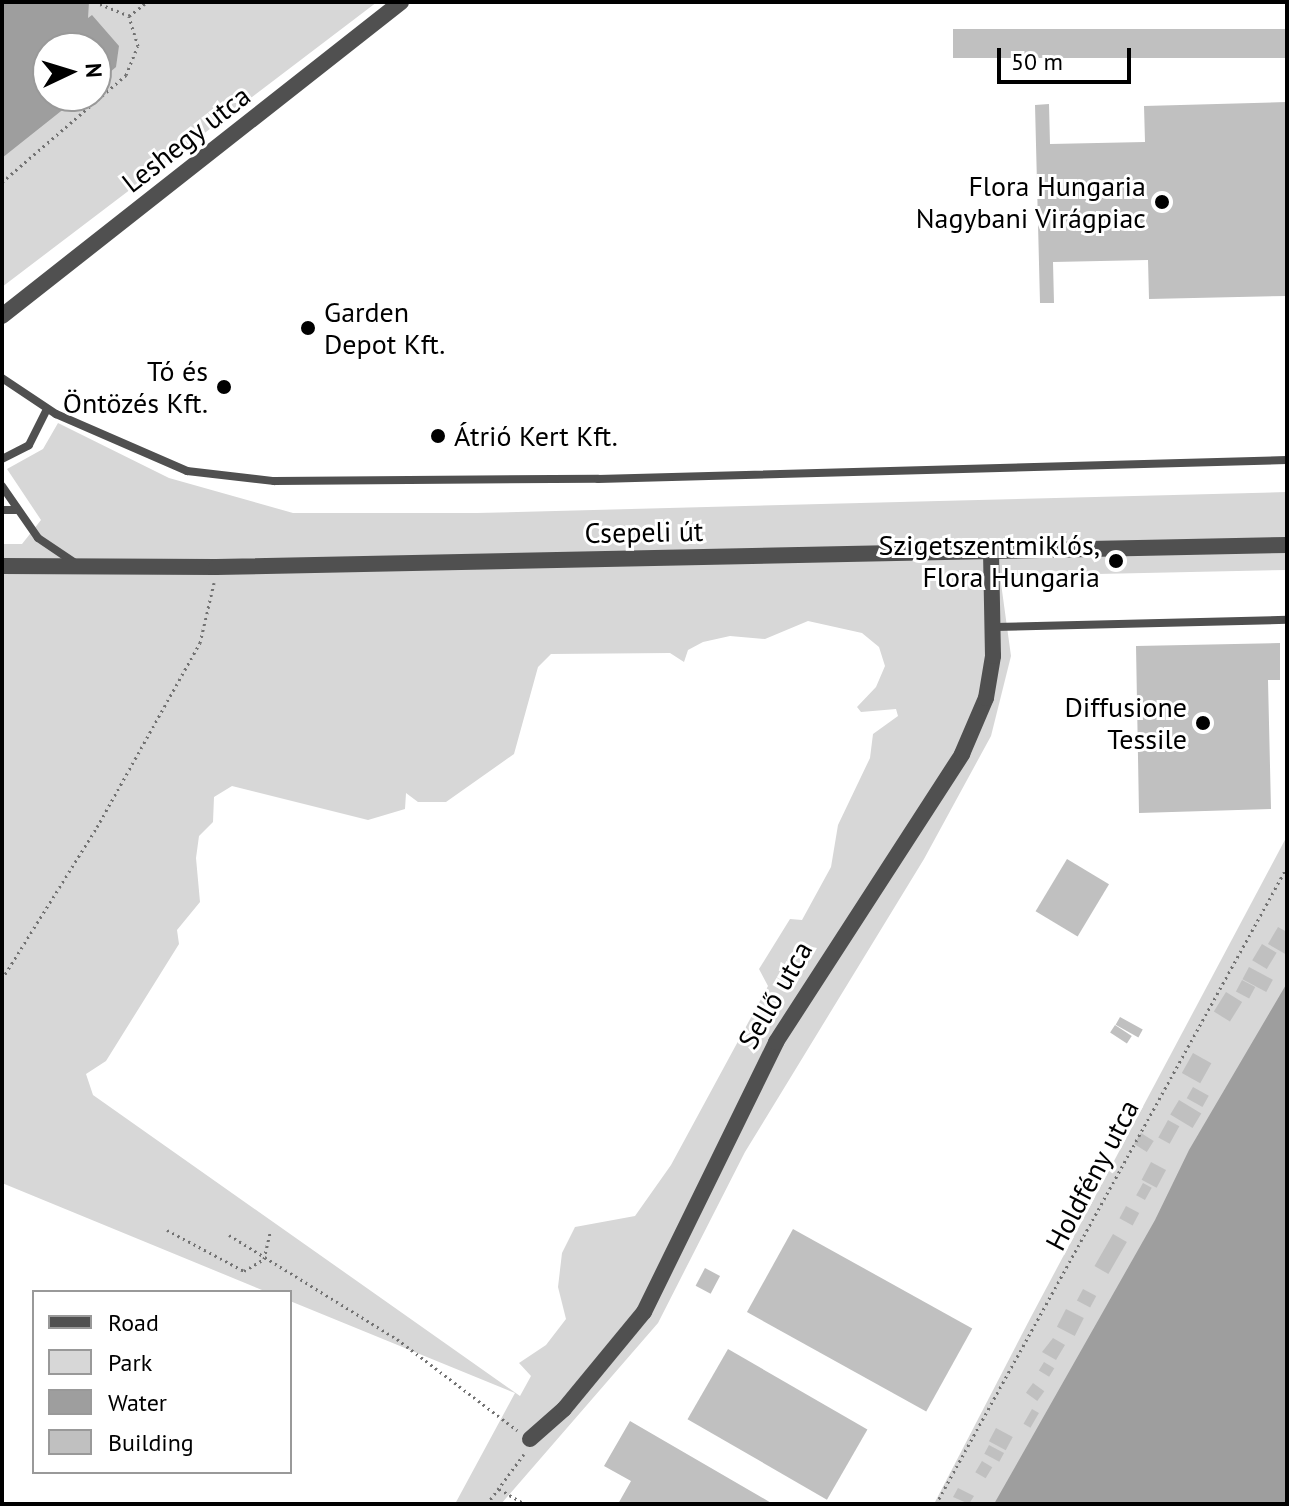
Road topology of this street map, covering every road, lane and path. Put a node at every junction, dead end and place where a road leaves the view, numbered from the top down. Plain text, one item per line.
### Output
1 (147, 2) edge
2 (179, 2) edge
3 (197, 2) edge
4 (401, 2) edge
5 (100, 4) dead end
6 (129, 16) junction
7 (2, 182) edge
8 (2, 316) edge
9 (3, 380) edge
10 (47, 409) junction
11 (2, 459) edge
12 (1287, 460) edge
13 (2, 487) edge
14 (2, 510) edge
15 (16, 510) junction
16 (1287, 545) edge
17 (991, 550) junction
18 (79, 565) junction
19 (2, 566) edge
20 (216, 567) junction
21 (1287, 620) edge
22 (994, 627) junction
23 (1287, 867) edge
24 (2, 979) edge
25 (167, 1230) dead end
26 (270, 1232) dead end
27 (229, 1235) dead end
28 (264, 1259) junction
29 (530, 1439) junction
30 (499, 1489) junction
31 (487, 1504) edge
32 (525, 1504) edge
33 (936, 1504) edge

1 - 6 path
2 - 3 path
4 - 8 street, Leshegy utca
5 - 6 path
6 - 7 path
9 - 10 lane
10 - 11 lane
10 - 12 lane
13 - 15 lane
14 - 15 lane
15 - 18 lane
16 - 17 street, Csepeli út
17 - 20 street, Csepeli út
17 - 22 street, Sellő utca
18 - 19 street, Csepeli út
18 - 20 street, Csepeli út
20 - 24 path
21 - 22 lane
22 - 29 street, Sellő utca
23 - 33 path, Holdfény utca
25 - 28 path
26 - 28 path
27 - 28 path
28 - 29 path
29 - 30 path
30 - 31 path
30 - 32 path

